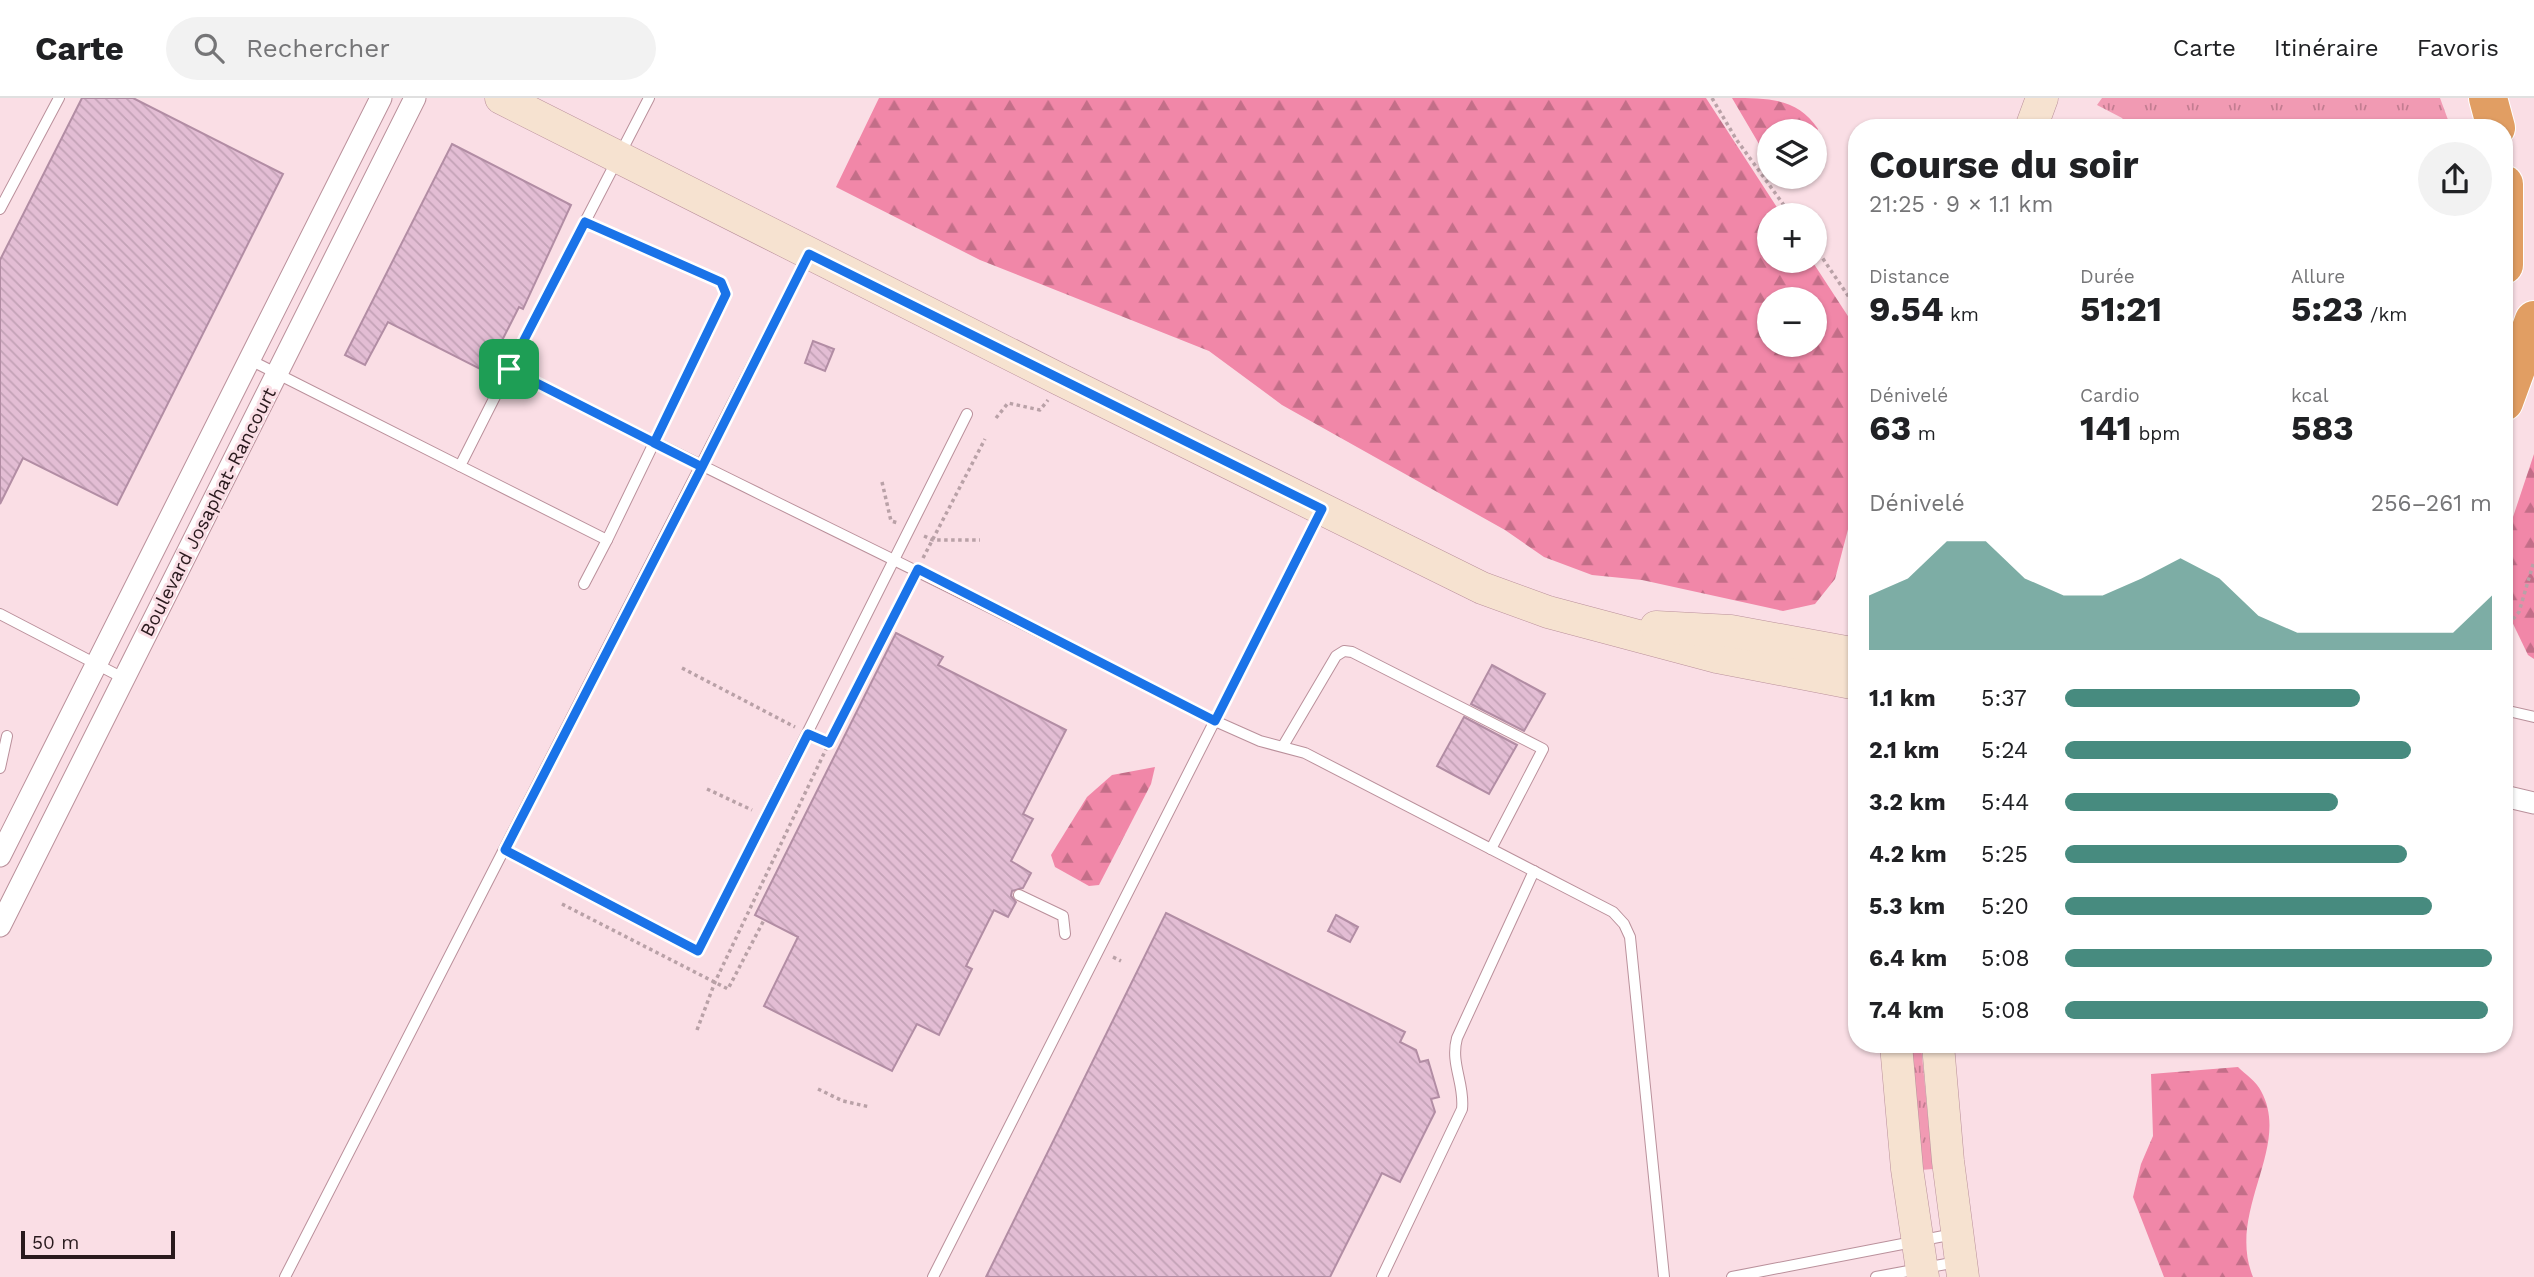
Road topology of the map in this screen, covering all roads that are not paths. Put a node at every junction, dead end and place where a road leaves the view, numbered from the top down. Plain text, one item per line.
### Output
1 (59, 98) edge
2 (381, 98) edge
3 (415, 98) edge
4 (501, 98) edge
5 (649, 98) edge
6 (2042, 98) edge
7 (2052, 98) edge
8 (2488, 98) edge
9 (2034, 119) edge
10 (2047, 119) edge
11 (2494, 119) edge
12 (620, 158) junction
13 (0, 209) edge
14 (585, 222) junction
15 (809, 254) junction
16 (2534, 320) edge
17 (250, 360) junction
18 (509, 369) junction
19 (277, 373) junction
20 (2513, 377) edge
21 (967, 414) dead end
22 (654, 443) junction
23 (460, 466) junction
24 (702, 467) junction
25 (1322, 509) junction
26 (607, 540) junction
27 (895, 558) junction
28 (584, 584) dead end
29 (0, 614) edge
30 (1595, 624) junction
31 (1848, 652) edge
32 (97, 664) junction
33 (125, 679) junction
34 (1848, 682) edge
35 (2513, 712) edge
36 (2534, 717) edge
37 (1215, 721) junction
38 (7, 736) dead end
39 (1283, 746) junction
40 (0, 768) edge
41 (2513, 798) edge
42 (2534, 803) edge
43 (1491, 849) junction
44 (505, 850) junction
45 (0, 856) edge
46 (1534, 870) junction
47 (1019, 895) dead end
48 (0, 926) edge
49 (1065, 934) dead end
50 (1897, 1053) edge
51 (1939, 1053) edge
52 (1960, 1257) edge
53 (1920, 1262) edge
54 (285, 1277) edge
55 (933, 1277) edge
56 (1382, 1277) edge
57 (1664, 1277) edge
58 (1732, 1277) edge
59 (1876, 1277) edge

1 - 13 lane
2 - 17 street, Boulevard Josaphat-Rancourt
3 - 19 street, Boulevard Josaphat-Rancourt
4 - 12 street
5 - 12 lane
6 - 9 street
7 - 10 street
8 - 11 highway
12 - 14 lane
12 - 15 street
14 - 18 lane
14 - 22 lane
15 - 24 lane
15 - 25 street
16 - 20 highway
17 - 19 lane
17 - 32 street, Boulevard Josaphat-Rancourt
18 - 22 lane
18 - 23 lane
19 - 23 lane
19 - 33 street, Boulevard Josaphat-Rancourt
21 - 27 lane
22 - 24 lane
22 - 26 lane
23 - 26 lane
24 - 27 lane
24 - 44 lane
25 - 30 street
25 - 37 lane
26 - 28 lane
27 - 37 lane
27 - 44 lane
29 - 32 lane
30 - 31 street
30 - 34 street
32 - 33 lane
32 - 45 street, Boulevard Josaphat-Rancourt
33 - 48 street, Boulevard Josaphat-Rancourt
35 - 36 lane
37 - 39 lane
37 - 55 lane
38 - 40 lane
39 - 43 lane
39 - 43 lane
41 - 42 street
43 - 46 lane
44 - 54 lane
46 - 56 lane
46 - 57 lane
47 - 49 lane
50 - 53 street
51 - 52 street
52 - 53 lane
52 - 53 lane
53 - 58 lane
53 - 59 lane

